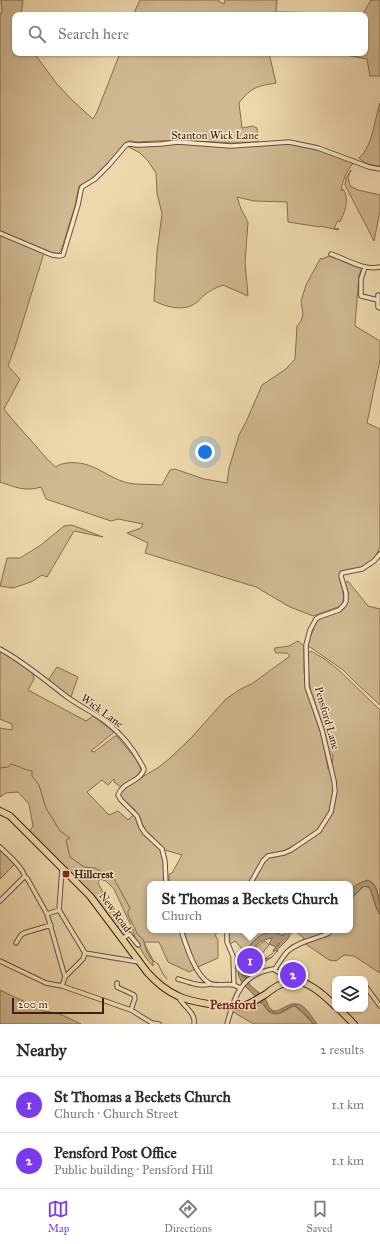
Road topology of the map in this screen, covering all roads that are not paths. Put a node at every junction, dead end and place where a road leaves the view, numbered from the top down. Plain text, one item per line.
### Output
1 (380, 169) edge
2 (0, 233) edge
3 (331, 254) dead end
4 (365, 266) junction
5 (380, 266) edge
6 (378, 296) dead end
7 (378, 300) junction
8 (380, 308) edge
9 (380, 554) edge
10 (0, 649) edge
11 (0, 811) edge
12 (0, 847) edge
13 (62, 867) junction
14 (25, 877) junction
15 (166, 881) edge
16 (252, 881) edge
17 (0, 901) edge
18 (59, 910) junction
19 (48, 914) junction
20 (51, 925) junction
21 (182, 933) edge
22 (227, 933) edge
23 (329, 933) dead end
24 (122, 939) junction
25 (16, 943) dead end
26 (138, 944) dead end
27 (85, 953) junction
28 (0, 961) edge
29 (139, 962) junction
30 (275, 969) junction
31 (66, 977) junction
32 (178, 978) dead end
33 (287, 982) junction
34 (117, 983) dead end
35 (210, 984) junction
36 (234, 985) junction
37 (62, 986) junction
38 (241, 986) junction
39 (368, 989) edge
40 (178, 996) junction
41 (332, 1003) edge
42 (380, 1006) edge
43 (232, 1007) junction
44 (131, 1010) junction
45 (342, 1012) edge
46 (159, 1024) edge
47 (194, 1024) edge
48 (227, 1024) edge
49 (354, 1024) edge

1 - 2 street, Stanton Wick Lane
3 - 4 street
4 - 5 street
4 - 7 street
6 - 7 street
7 - 8 street
9 - 16 street, Pensford Lane
10 - 15 street, Wick Lane
11 - 13 highway, New Road
12 - 14 street
13 - 18 street
13 - 24 highway, New Road
14 - 17 street
14 - 19 street
18 - 19 street
18 - 27 street
19 - 20 street
20 - 25 street
20 - 31 street
21 - 35 street
22 - 36 street
23 - 30 street
24 - 26 street
24 - 29 highway, New Road
27 - 29 street
27 - 31 street
28 - 37 street
29 - 40 highway, New Road
30 - 33 street
30 - 38 street
31 - 37 street
32 - 35 street
33 - 41 highway
33 - 43 highway, New Road
34 - 44 street
35 - 36 street
36 - 38 street
37 - 44 street
38 - 43 street
39 - 42 street
40 - 43 highway, New Road
40 - 47 street
43 - 48 street
44 - 46 street
45 - 49 highway

